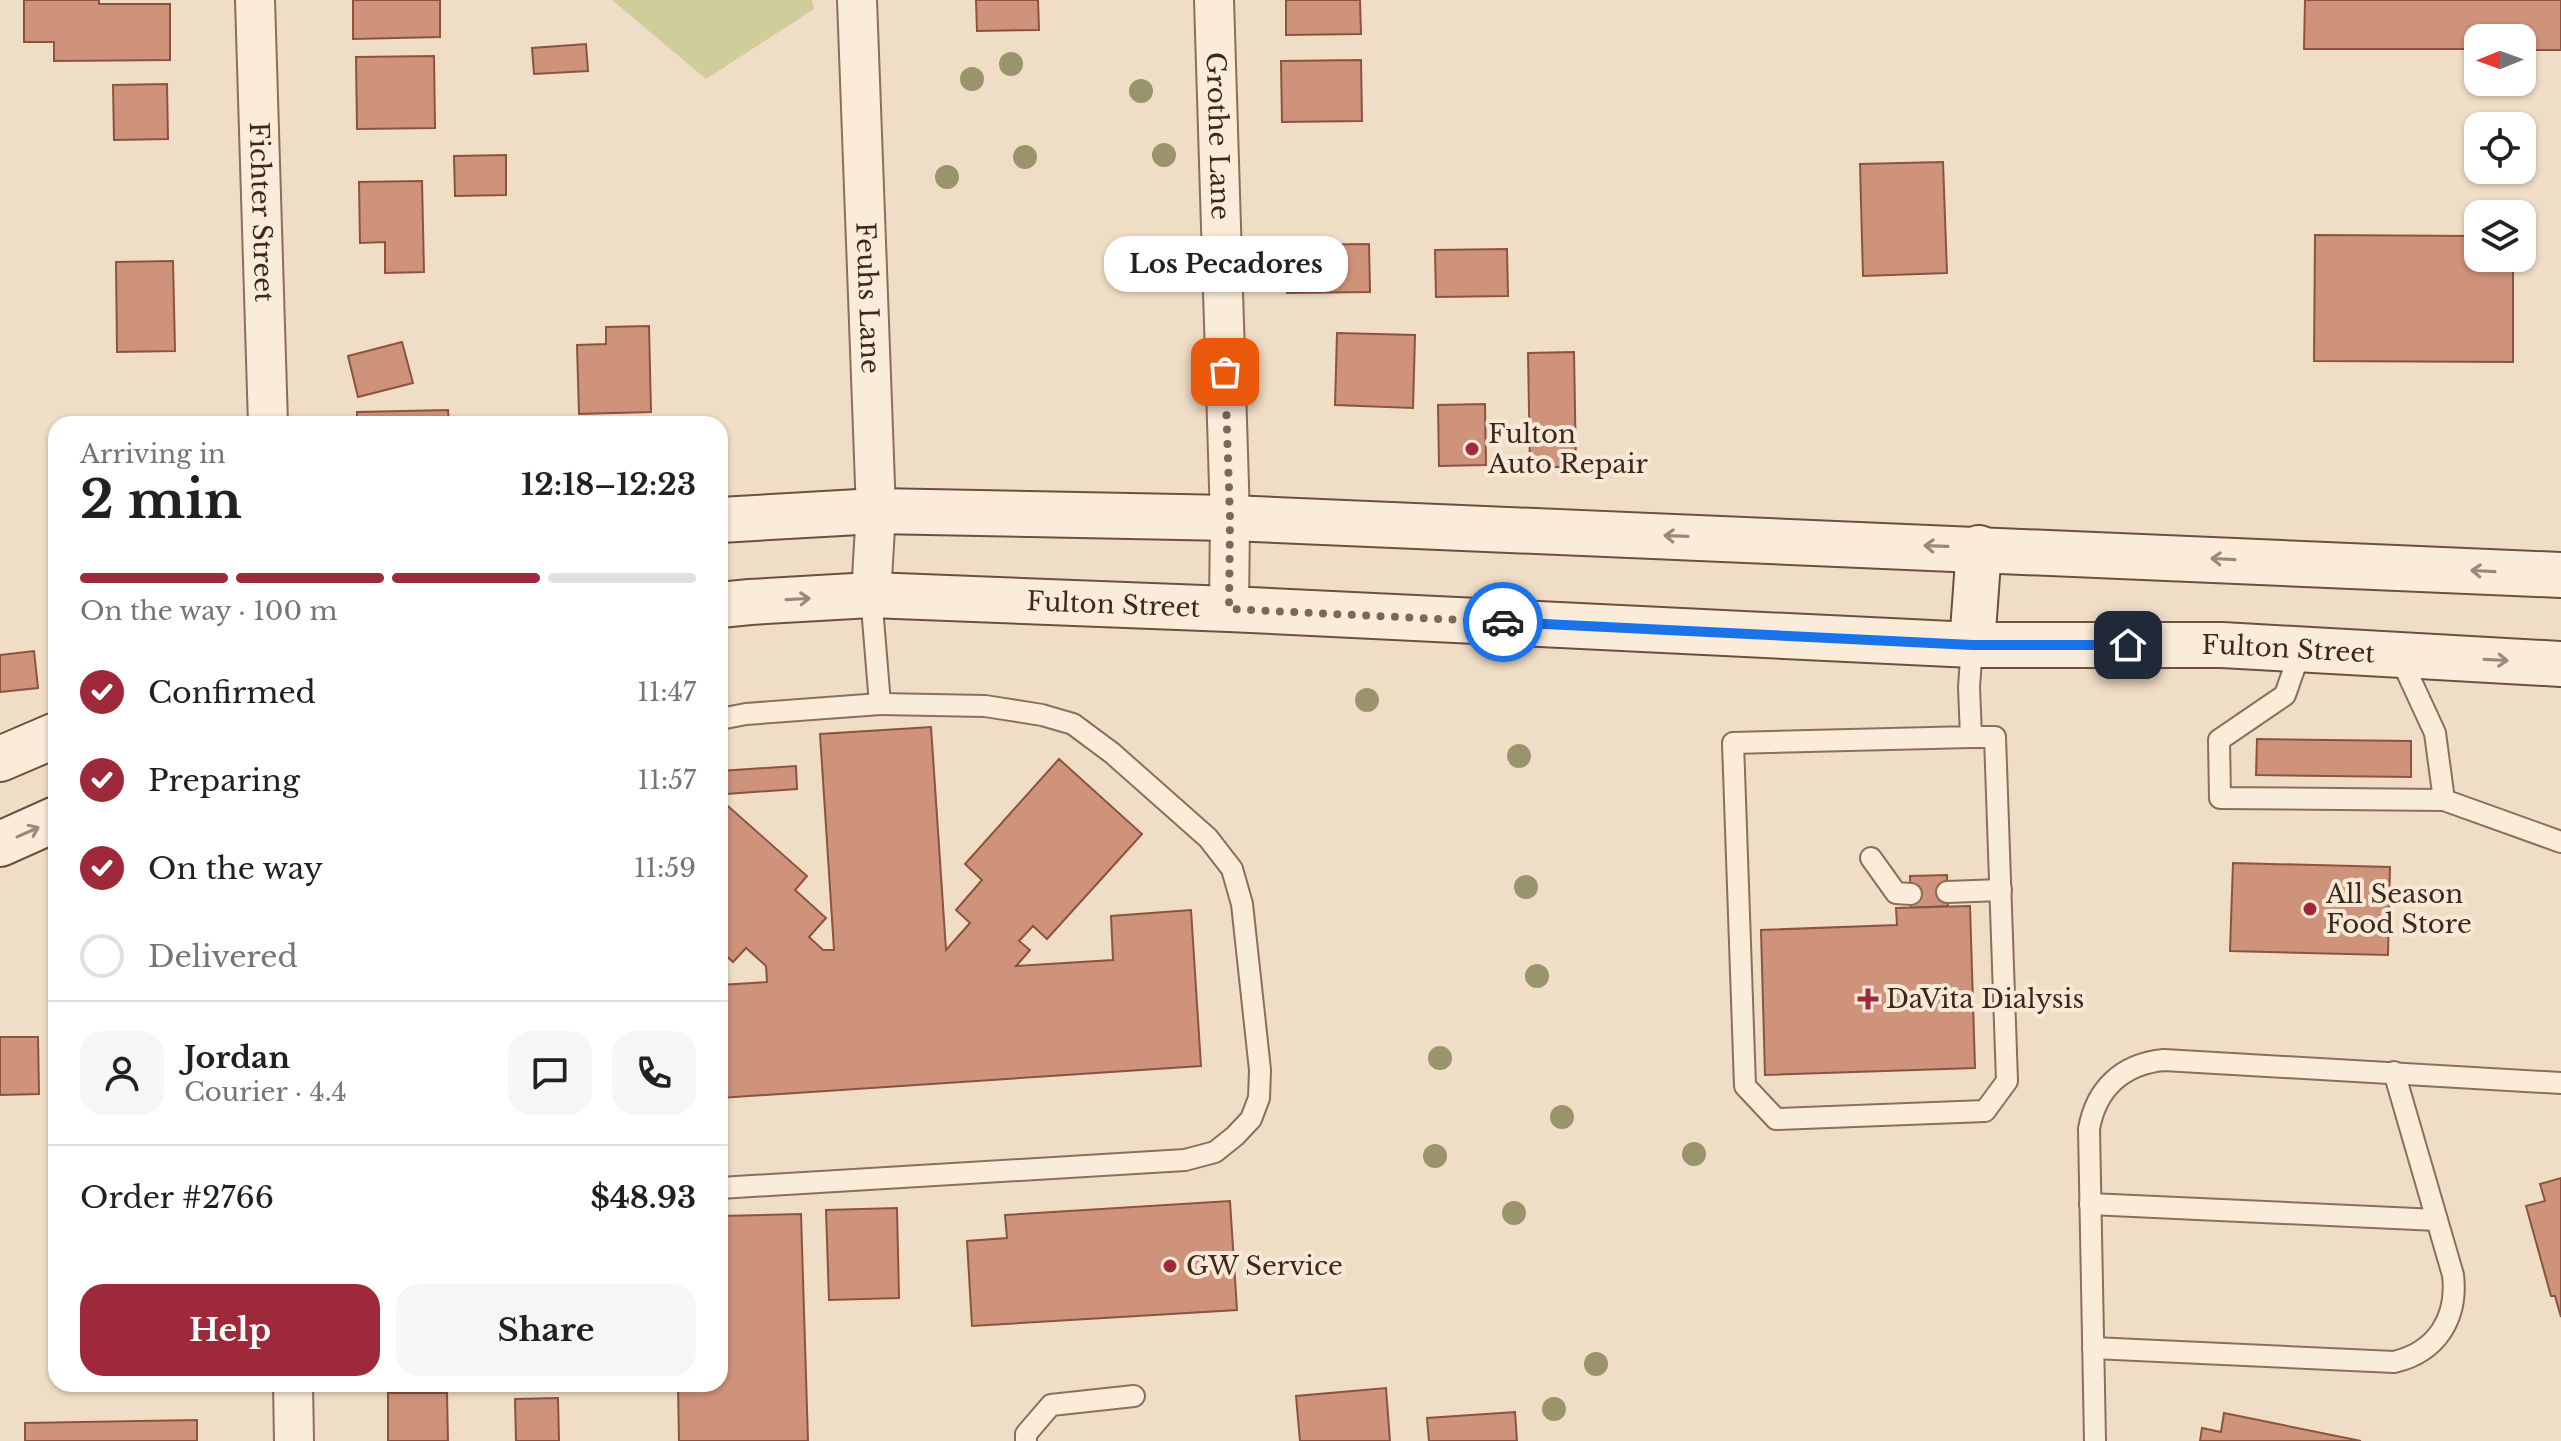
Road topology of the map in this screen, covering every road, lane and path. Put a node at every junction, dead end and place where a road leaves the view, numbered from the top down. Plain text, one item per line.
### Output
1 (255, 0) edge
2 (857, 0) edge
3 (1214, 0) edge
4 (268, 416) edge
5 (876, 511) junction
6 (1230, 518) junction
7 (728, 520) edge
8 (1979, 548) junction
9 (2561, 575) edge
10 (871, 595) junction
11 (728, 604) edge
12 (1229, 609) junction
13 (1972, 645) junction
14 (2301, 649) junction
15 (2399, 655) junction
16 (2561, 664) edge
17 (880, 704) junction
18 (728, 717) edge
19 (1971, 737) junction
20 (48, 738) edge
21 (0, 759) edge
22 (2444, 800) junction
23 (48, 823) edge
24 (2561, 842) edge
25 (0, 844) edge
26 (1871, 858) dead end
27 (2001, 890) junction
28 (1947, 892) dead end
29 (1911, 894) dead end
30 (2394, 1072) junction
31 (2561, 1083) edge
32 (728, 1188) edge
33 (2090, 1204) junction
34 (2437, 1220) junction
35 (2093, 1348) junction
36 (293, 1392) edge
37 (1134, 1396) dead end
38 (294, 1441) edge
39 (1026, 1441) edge
40 (2095, 1441) edge

1 - 4 street, Fichter Street
2 - 5 street, Feuhs Lane
3 - 6 street, Grothe Lane
5 - 6 main road
5 - 7 main road
5 - 10 street, Feuhs Lane
8 -> 6 main road
6 - 12 street, Grothe Lane
9 -> 8 main road
8 - 13 main road
11 -> 10 main road, Fulton Street
10 - 12 main road, Fulton Street
10 - 17 lane
12 - 13 main road, Fulton Street
13 - 14 main road, Fulton Street
13 - 19 lane
14 - 15 main road, Fulton Street
14 - 22 lane
15 -> 16 main road, Fulton Street
15 - 22 lane
17 - 18 lane
17 - 32 lane
19 - 27 lane
19 - 27 lane
20 - 21 main road
22 - 24 lane
25 -> 23 main road
26 - 29 lane
27 - 28 lane
30 - 31 lane
30 - 33 lane
30 - 34 lane
33 - 34 lane
33 - 35 lane
34 - 35 lane
35 - 40 lane
36 - 38 street
37 - 39 lane

